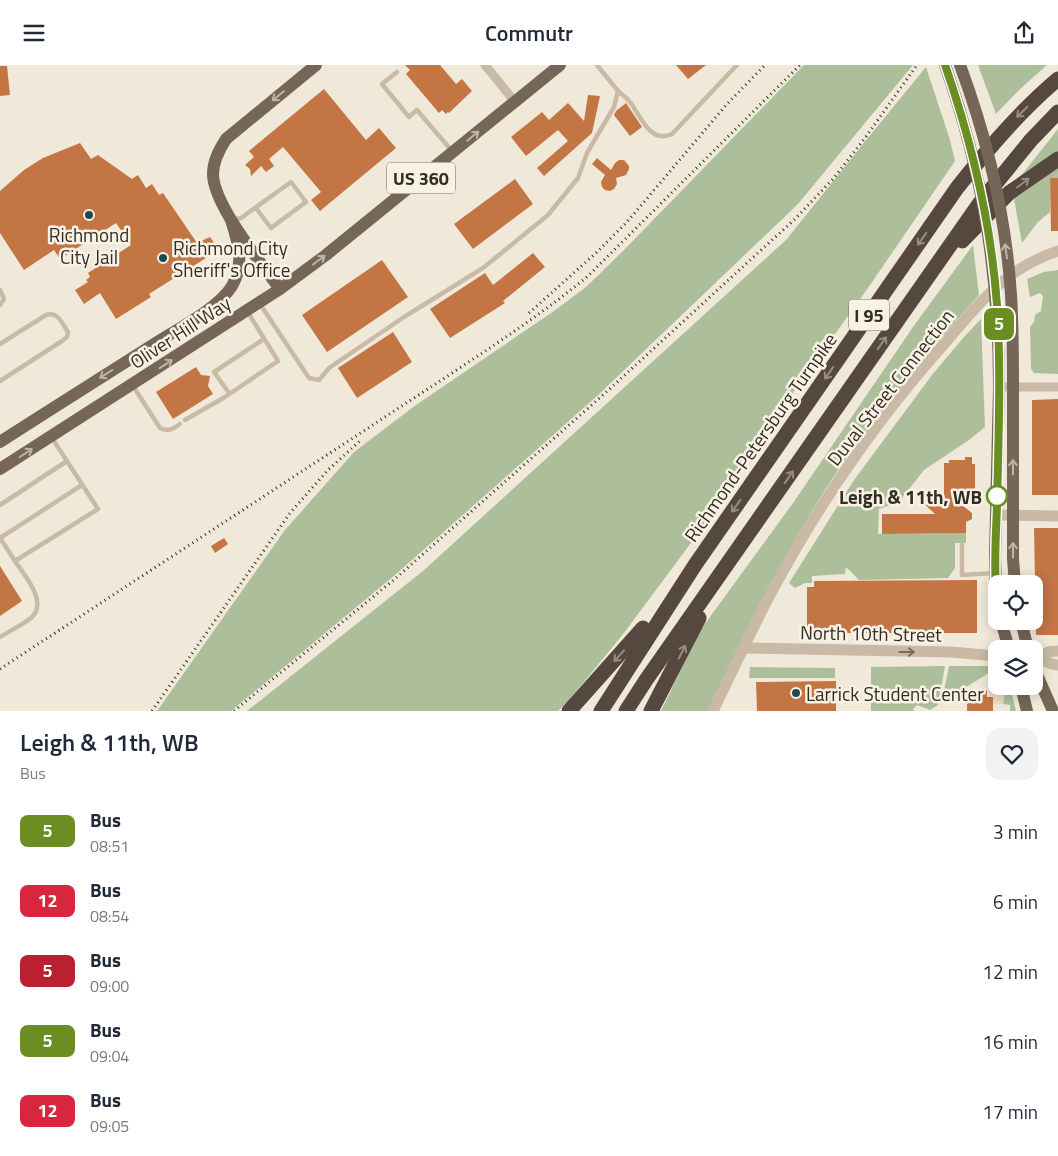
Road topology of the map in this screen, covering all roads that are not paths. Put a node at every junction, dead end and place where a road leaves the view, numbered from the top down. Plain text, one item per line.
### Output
1 (316, 65) edge
2 (485, 65) edge
3 (560, 65) edge
4 (597, 65) edge
5 (736, 65) edge
6 (945, 65) edge
7 (960, 65) edge
8 (396, 72) dead end
9 (1058, 79) edge
10 (618, 91) junction
11 (515, 102) junction
12 (1058, 112) edge
13 (452, 152) junction
14 (1058, 159) edge
15 (256, 208) junction
16 (232, 220) junction
17 (1058, 251) edge
18 (280, 289) junction
19 (0, 290) edge
20 (917, 294) junction
21 (259, 303) junction
22 (0, 305) edge
23 (247, 311) junction
24 (264, 339) junction
25 (0, 345) edge
26 (0, 381) edge
27 (132, 385) junction
28 (999, 387) junction
29 (1013, 387) junction
30 (1058, 387) edge
31 (229, 393) junction
32 (185, 420) dead end
33 (180, 424) dead end
34 (51, 437) junction
35 (0, 442) edge
36 (67, 461) junction
37 (0, 469) edge
38 (82, 485) junction
39 (0, 505) edge
40 (996, 515) junction
41 (1013, 515) junction
42 (1058, 516) edge
43 (0, 538) edge
44 (962, 544) dead end
45 (15, 561) junction
46 (695, 565) junction
47 (995, 573) joint
48 (721, 574) junction
49 (1015, 575) edge
50 (0, 637) edge
51 (744, 648) junction
52 (1058, 651) edge
53 (988, 655) edge
54 (1043, 656) edge
55 (1043, 663) edge
56 (1058, 665) edge
57 (1043, 682) edge
58 (1024, 695) edge
59 (568, 711) edge
60 (601, 711) edge
61 (626, 711) edge
62 (651, 711) edge
63 (713, 711) edge
64 (1028, 711) edge
65 (1053, 711) edge

1 -> 16 main road
2 - 11 street
3 - 11 main road, Oliver Hill Way / US 360
4 - 10 lane
5 - 10 lane
6 - 28 main road, bridge
29 -> 7 main road, bridge
8 - 13 lane
9 -> 46 highway, Richmond-Petersburg Turnpike / I 95
10 - 21 lane
13 -> 11 main road, Oliver Hill Way / US 360
12 - 20 highway, I 95
18 -> 13 main road, Oliver Hill Way / US 360
20 -> 14 highway
15 - 15 lane
15 - 16 lane
16 - 18 main road
16 -> 35 main road, Oliver Hill Way
17 - 51 street, Duval Street Connection
18 - 21 main road, Oliver Hill Way / US 360
19 - 22 lane
48 -> 20 highway, I 95
21 - 23 main road, Oliver Hill Way / US 360
23 - 24 lane
27 -> 23 main road, Oliver Hill Way / US 360
24 - 31 lane
24 - 31 lane
25 - 26 lane
27 - 33 lane
27 - 34 main road, Oliver Hill Way / US 360
28 - 29 street
28 - 40 main road
29 - 30 street
41 -> 29 main road
31 - 32 lane
34 - 36 lane
37 -> 34 main road, Oliver Hill Way / US 360
36 - 38 lane
36 - 39 lane
38 - 43 lane
38 - 45 lane
40 - 41 street
40 - 47 main road
41 - 42 street
49 -> 41 main road
43 - 45 lane
44 - 47 lane
45 - 50 lane
46 -> 59 highway
46 - 60 highway, Richmond-Petersburg Turnpike / I 95
48 - 61 highway, I 95
62 -> 48 highway
51 -> 53 street, North 10th Street
51 - 63 street, Duval Street Connection
52 - 54 street
55 - 56 street
57 - 65 main road
58 - 64 main road

